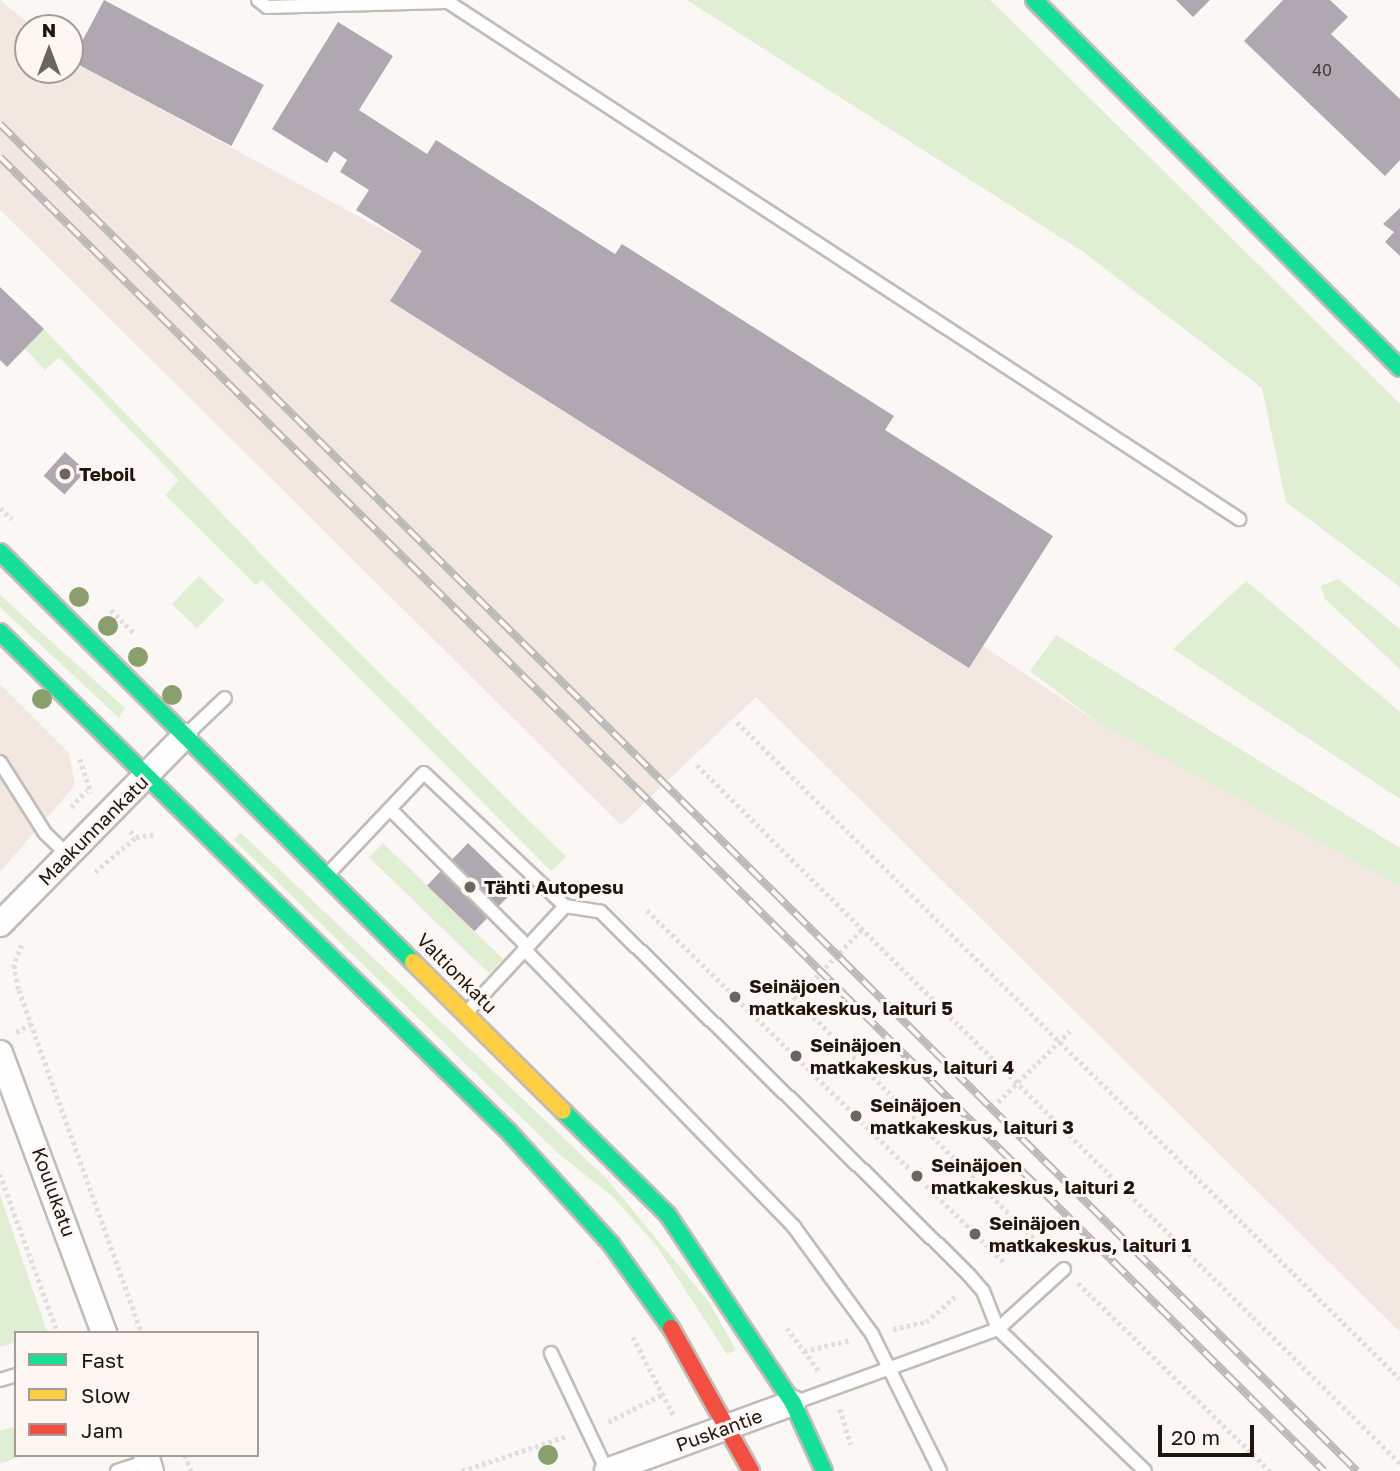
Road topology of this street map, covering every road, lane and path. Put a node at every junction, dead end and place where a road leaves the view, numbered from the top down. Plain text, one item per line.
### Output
1 (258, 0) edge
2 (1034, 0) edge
3 (445, 1) edge
4 (1400, 368) edge
5 (1239, 519) dead end
6 (0, 552) edge
7 (0, 632) edge
8 (225, 698) dead end
9 (737, 722) dead end
10 (185, 736) junction
11 (0, 762) edge
12 (697, 765) dead end
13 (147, 775) junction
14 (390, 809) junction
15 (136, 837) dead end
16 (68, 855) junction
17 (327, 875) junction
18 (85, 882) dead end
19 (565, 906) junction
20 (647, 911) dead end
21 (0, 924) edge
22 (862, 929) junction
23 (29, 936) dead end
24 (525, 948) junction
25 (779, 982) dead end
26 (796, 998) junction
27 (466, 1012) junction
28 (1070, 1031) dead end
29 (1059, 1041) junction
30 (0, 1053) edge
31 (1016, 1083) junction
32 (998, 1102) dead end
33 (0, 1174) edge
34 (1004, 1262) dead end
35 (1064, 1269) junction
36 (984, 1291) junction
37 (998, 1329) junction
38 (57, 1331) edge
39 (103, 1331) edge
40 (141, 1331) edge
41 (872, 1335) junction
42 (804, 1351) dead end
43 (551, 1353) dead end
44 (891, 1367) junction
45 (1400, 1379) edge
46 (793, 1403) junction
47 (731, 1426) junction
48 (148, 1462) edge
49 (1400, 1463) edge
50 (117, 1471) edge
51 (607, 1471) edge
52 (751, 1471) edge
53 (824, 1471) edge
54 (940, 1471) edge
55 (1144, 1471) edge
56 (1270, 1471) edge

1 - 3 lane
2 - 4 main road
3 - 5 lane
6 - 10 main road, Valtionkatu
7 - 13 main road
8 - 10 lane
9 - 29 path
10 - 13 street, Maakunnankatu
10 - 17 main road, Valtionkatu
11 - 16 lane
12 - 22 path
13 - 16 street, Maakunnankatu
13 - 47 main road
14 - 17 lane
14 - 19 lane
14 - 24 lane
15 - 18 path
16 - 21 street, Maakunnankatu
17 - 27 main road, Valtionkatu
19 - 24 lane
19 - 36 lane
20 - 34 path
22 - 26 path
22 - 31 path
23 - 40 path
24 - 27 lane
24 - 41 lane
25 - 26 path
26 - 35 path
27 - 46 main road, Valtionkatu
28 - 29 path
29 - 31 path
29 - 45 path
30 - 39 street, Koulukatu
31 - 32 path
31 - 49 path
33 - 38 path
35 - 37 lane
35 - 56 path
36 - 37 lane
36 - 41 path
37 - 44 lane
37 - 55 lane
41 - 42 path
41 - 44 lane
43 - 51 lane
44 - 46 lane
44 - 54 lane
46 - 47 street, Puskantie
46 - 53 main road, Valtionkatu
47 - 51 street, Puskantie
47 - 52 main road
48 - 50 lane

